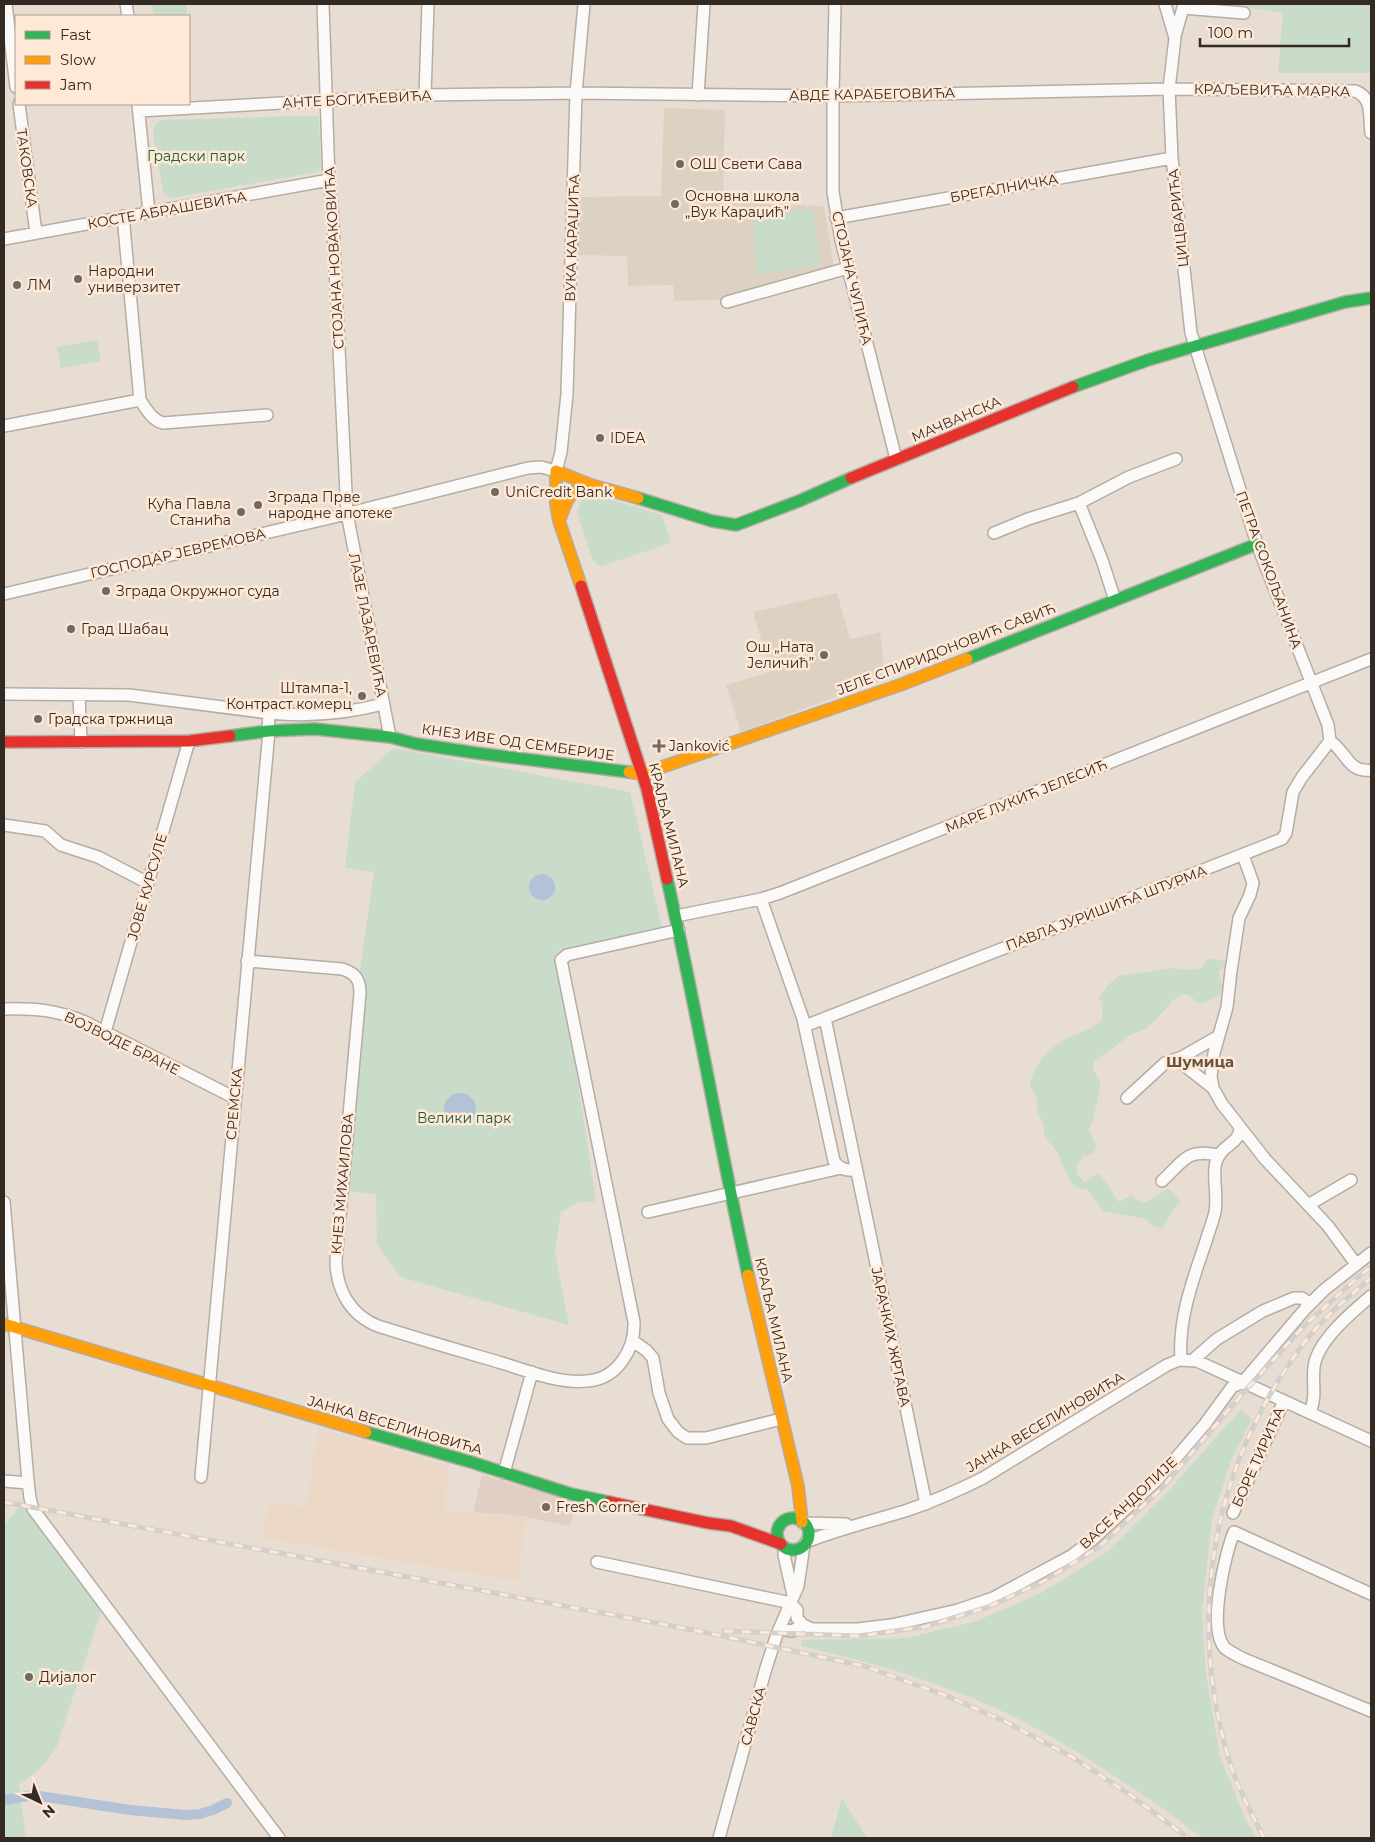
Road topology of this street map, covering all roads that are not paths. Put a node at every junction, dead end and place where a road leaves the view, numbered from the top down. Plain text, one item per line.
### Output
1 (6, 4) edge
2 (323, 4) edge
3 (428, 4) edge
4 (584, 4) edge
5 (704, 4) edge
6 (835, 4) edge
7 (1165, 4) edge
8 (1184, 6) edge
9 (1244, 12) dead end
10 (1175, 38) junction
11 (15, 79) edge
12 (1168, 89) junction
13 (576, 93) junction
14 (425, 95) junction
15 (698, 95) junction
16 (833, 96) junction
17 (326, 100) junction
18 (18, 105) edge
19 (138, 108) edge
20 (1371, 133) edge
21 (1172, 158) junction
22 (329, 180) junction
23 (150, 212) junction
24 (123, 216) junction
25 (836, 218) junction
26 (36, 233) junction
27 (4, 239) edge
28 (848, 268) junction
29 (1371, 298) edge
30 (727, 302) dead end
31 (1196, 346) junction
32 (140, 394) junction
33 (267, 415) dead end
34 (4, 426) edge
35 (1176, 459) dead end
36 (896, 460) junction
37 (556, 471) junction
38 (591, 485) junction
39 (1079, 503) junction
40 (347, 513) junction
41 (559, 521) junction
42 (994, 533) dead end
43 (1257, 544) junction
44 (4, 594) edge
45 (1115, 600) junction
46 (1371, 659) edge
47 (1311, 683) junction
48 (4, 694) edge
49 (79, 695) junction
50 (383, 704) junction
51 (270, 713) junction
52 (268, 731) junction
53 (390, 737) junction
54 (189, 741) junction
55 (1330, 741) junction
56 (4, 742) edge
57 (81, 742) junction
58 (1371, 770) edge
59 (642, 774) junction
60 (4, 825) edge
61 (1243, 855) junction
62 (148, 883) junction
63 (761, 899) junction
64 (676, 916) junction
65 (679, 930) junction
66 (248, 961) junction
67 (4, 1009) edge
68 (825, 1018) junction
69 (805, 1026) junction
70 (105, 1032) junction
71 (1217, 1037) junction
72 (1176, 1058) junction
73 (1212, 1088) junction
74 (235, 1098) junction
75 (1127, 1098) dead end
76 (1240, 1127) junction
77 (1218, 1156) junction
78 (841, 1168) junction
79 (856, 1170) junction
80 (1350, 1180) dead end
81 (1162, 1181) dead end
82 (730, 1193) junction
83 (4, 1202) edge
84 (1308, 1205) junction
85 (648, 1212) dead end
86 (1371, 1253) edge
87 (1356, 1264) junction
88 (1371, 1296) edge
89 (1310, 1304) junction
90 (9, 1325) edge
91 (633, 1341) junction
92 (1187, 1360) junction
93 (532, 1372) junction
94 (1243, 1382) junction
95 (208, 1386) junction
96 (1284, 1401) junction
97 (1310, 1413) junction
98 (781, 1418) junction
99 (1371, 1441) edge
100 (789, 1453) junction
101 (504, 1473) junction
102 (201, 1477) dead end
103 (4, 1481) edge
104 (28, 1483) junction
105 (926, 1504) junction
106 (1233, 1513) dead end
107 (803, 1523) junction
108 (858, 1523) junction
109 (782, 1524) junction
110 (731, 1526) junction
111 (805, 1544) junction
112 (783, 1546) junction
113 (597, 1562) dead end
114 (1371, 1594) edge
115 (792, 1601) junction
116 (802, 1626) junction
117 (780, 1629) junction
118 (1371, 1711) edge
119 (278, 1838) edge
120 (719, 1838) edge

1 - 11 street
2 - 17 street, СТОЈАНА НОВАКОВИЋА
3 - 14 street
4 - 13 street, ВУКА КАРАЏИЋА
5 - 15 street
6 - 16 street, СТОЈАНА ЧУПИЋА
7 - 10 street
8 - 9 street
8 - 10 street, ЦИЦВАРИЋА
10 - 12 street, ЦИЦВАРИЋА
12 - 16 street, АВДЕ КАРАБЕГОВИЋА
12 - 20 street, КРАЉЕВИЋА МАРКА
12 - 21 street, ЦИЦВАРИЋА
13 - 14 street, АНТЕ БОГИЋЕВИЋА
13 - 15 street, АВДЕ КАРАБЕГОВИЋА
13 - 37 street, ВУКА КАРАЏИЋА
14 - 17 street, АНТЕ БОГИЋЕВИЋА
15 - 16 street, АВДЕ КАРАБЕГОВИЋА
16 - 25 street, СТОЈАНА ЧУПИЋА
17 - 19 street, АНТЕ БОГИЋЕВИЋА
17 - 22 street, СТОЈАНА НОВАКОВИЋА
18 - 26 street, ТАКОВСКА
19 - 23 street
21 - 25 street, БРЕГАЛНИЧКА
21 - 31 street, ЦИЦВАРИЋА
22 - 23 street, КОСТЕ АБРАШЕВИЋА
22 - 40 street, СТОЈАНА НОВАКОВИЋА
23 - 24 street, КОСТЕ АБРАШЕВИЋА
24 - 26 street, КОСТЕ АБРАШЕВИЋА
24 - 32 street
25 - 28 street, СТОЈАНА ЧУПИЋА
26 - 27 street, КОСТЕ АБРАШЕВИЋА
28 - 30 street
28 - 36 street, СТОЈАНА ЧУПИЋА
29 - 31 main road, МАЧВАНСКА
31 - 36 main road, МАЧВАНСКА
31 - 43 street, ПЕТРА СОКОЉАНИНА
32 - 33 street
32 - 34 street
35 - 39 street
36 - 38 main road, МАЧВАНСКА
37 - 38 main road, МАЧВАНСКА
37 - 40 street, ГОСПОДАР ЈЕВРЕМОВА
37 - 41 main road, КРАЉА МИЛАНА
38 - 41 main road
39 - 42 street
39 - 45 street
40 - 44 street, ГОСПОДАР ЈЕВРЕМОВА
40 - 50 street, ЛАЗЕ ЛАЗАРЕВИЋА
41 - 59 main road, КРАЉА МИЛАНА
43 - 45 main road, ЈЕЛЕ СПИРИДОНОВИЋ САВИЋ
43 - 47 street, ПЕТРА СОКОЉАНИНА
45 - 59 main road, ЈЕЛЕ СПИРИДОНОВИЋ САВИЋ
46 - 47 street, МАРЕ ЛУКИЋ ЈЕЛЕСИЋ
47 - 55 street, ПЕТРА СОКОЉАНИНА
47 - 63 street, МАРЕ ЛУКИЋ ЈЕЛЕСИЋ
48 - 49 street
49 - 51 street
49 - 57 street
50 - 51 street
50 - 53 street, ЛАЗЕ ЛАЗАРЕВИЋА
51 - 52 street, СРЕМСКА
52 - 53 main road, КНЕЗ ИВЕ ОД СЕМБЕРИЈЕ
52 - 54 main road, КНЕЗ ИВЕ ОД СЕМБЕРИЈЕ
52 - 66 street, СРЕМСКА
53 - 59 main road, КНЕЗ ИВЕ ОД СЕМБЕРИЈЕ
54 - 57 main road, КНЕЗ ИВЕ ОД СЕМБЕРИЈЕ
54 - 62 street, ЈОВЕ КУРСУЛЕ
55 - 58 street
55 - 61 street, ПАВЛА ЈУРИШИЋА ШТУРМА
56 - 57 main road, КНЕЗ ИВЕ ОД СЕМБЕРИЈЕ
59 - 64 main road, КРАЉА МИЛАНА
60 - 62 street
61 - 68 street, ПАВЛА ЈУРИШИЋА ШТУРМА
61 - 71 street
62 - 70 street, ЈОВЕ КУРСУЛЕ
63 - 64 street, МАРЕ ЛУКИЋ ЈЕЛЕСИЋ
63 - 69 street
64 - 65 main road, КРАЉА МИЛАНА
65 - 82 main road, КРАЉА МИЛАНА
65 - 91 street
66 - 74 street, СРЕМСКА
66 - 93 street, КНЕЗ МИХАИЛОВА
67 - 70 street, ВОЈВОДЕ БРАНЕ
68 - 69 street
68 - 79 street, ЈАРАЧКИХ ЖРТАВА
69 - 78 street
70 - 74 street, ВОЈВОДЕ БРАНЕ
71 - 72 street
71 - 73 street
72 - 73 street
72 - 75 street
73 - 76 street
74 - 95 street, СРЕМСКА
76 - 77 street
76 - 84 street
77 - 81 street
77 - 92 street
78 - 79 street
78 - 82 street
79 - 105 street, ЈАРАЧКИХ ЖРТАВА
80 - 84 street
82 - 85 street
82 - 98 main road, КРАЉА МИЛАНА
83 - 90 street
84 - 87 street
86 - 87 street, ВАСЕ АНДОЛИЈЕ
87 - 89 street, ВАСЕ АНДОЛИЈЕ
88 - 97 street
89 - 92 street
89 - 94 street, ВАСЕ АНДОЛИЈЕ
90 - 95 main road, ЈАНКА ВЕСЕЛИНОВИЋА
90 - 104 street
91 - 93 street, КНЕЗ МИХАИЛОВА
91 - 98 street
92 - 94 street
92 - 105 street, ЈАНКА ВЕСЕЛИНОВИЋА
93 - 101 street
94 - 96 street, БОРЕ ТИРИЋА
94 - 116 street, ВАСЕ АНДОЛИЈЕ
95 - 101 main road, ЈАНКА ВЕСЕЛИНОВИЋА
95 - 102 street, СРЕМСКА
96 - 97 street, БОРЕ ТИРИЋА
96 - 106 street, БОРЕ ТИРИЋА
97 - 99 street, БОРЕ ТИРИЋА
98 - 100 main road, КРАЉА МИЛАНА
100 - 107 main road, КРАЉА МИЛАНА
100 - 109 main road, КРАЉА МИЛАНА
101 - 110 main road, ЈАНКА ВЕСЕЛИНОВИЋА
103 - 104 street
104 - 119 street
105 - 108 street, ЈАНКА ВЕСЕЛИНОВИЋА
107 - 108 street, ЈАНКА ВЕСЕЛИНОВИЋА
107 - 109 main road
107 - 111 main road
108 - 111 street, ЈАНКА ВЕСЕЛИНОВИЋА
109 - 110 main road
109 - 112 main road
110 - 112 main road, ЈАНКА ВЕСЕЛИНОВИЋА
111 - 112 main road
111 - 115 street, САВСКА
112 - 115 street
113 - 115 street
114 - 118 street
115 - 116 street
115 - 117 street, САВСКА
116 - 117 street, ВАСЕ АНДОЛИЈЕ
117 - 120 street, САВСКА

